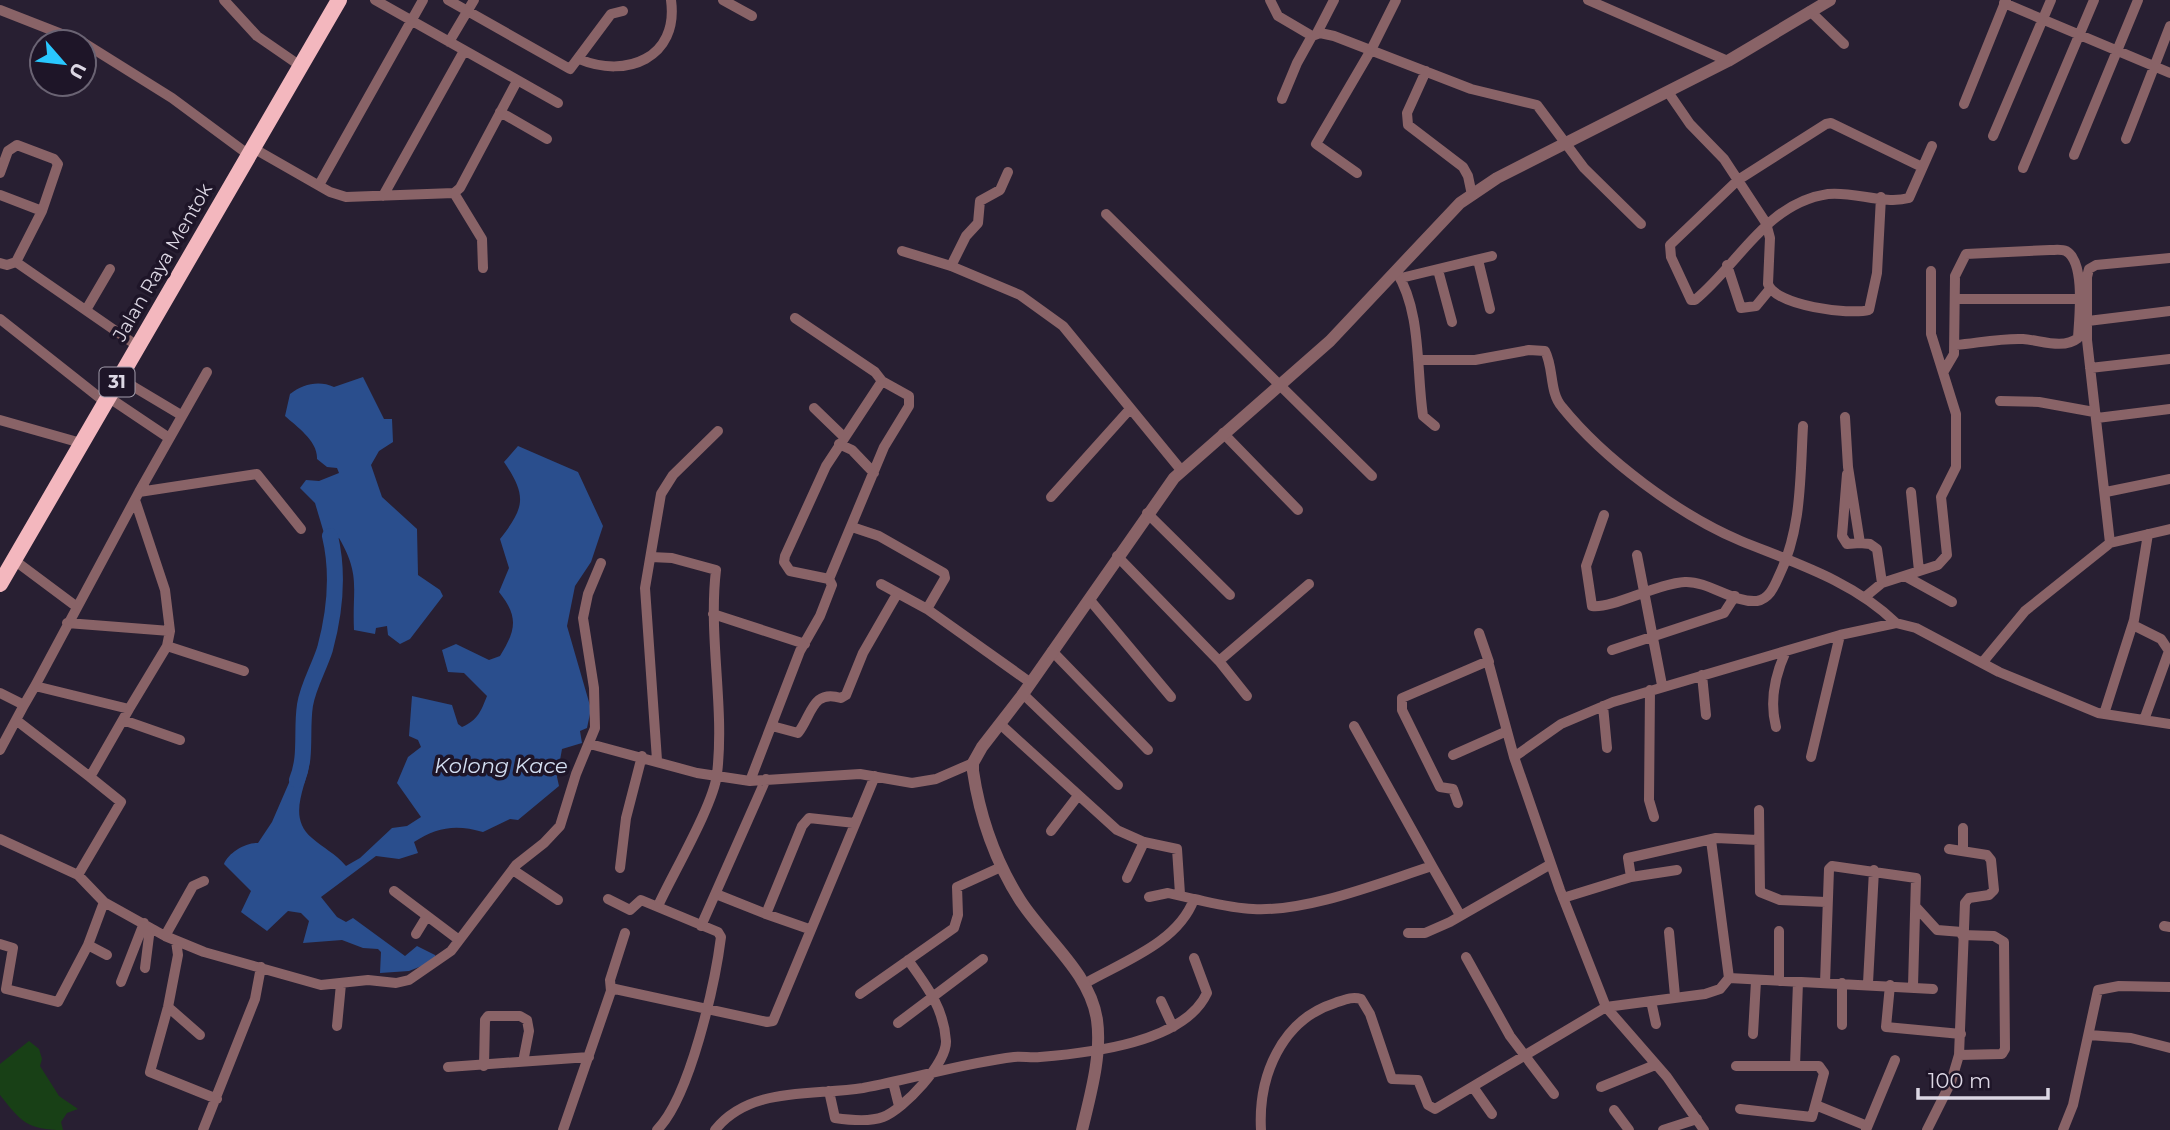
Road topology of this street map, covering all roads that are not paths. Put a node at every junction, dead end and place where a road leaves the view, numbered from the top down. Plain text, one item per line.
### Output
1 (224, 0) edge
2 (338, 0) edge
3 (375, 0) edge
4 (423, 0) edge
5 (448, 0) edge
6 (474, 0) edge
7 (671, 0) edge
8 (723, 0) edge
9 (1270, 0) edge
10 (1334, 0) edge
11 (1396, 0) edge
12 (1588, 0) edge
13 (1830, 0) edge
14 (2051, 0) edge
15 (2094, 0) edge
16 (2137, 0) edge
17 (2005, 2) edge
18 (0, 10) edge
19 (467, 11) junction
20 (623, 11) dead end
21 (1810, 11) junction
22 (752, 16) dead end
23 (2043, 19) junction
24 (411, 21) junction
25 (2170, 26) edge
26 (47, 28) edge
27 (1315, 34) junction
28 (2079, 34) junction
29 (449, 42) junction
30 (1844, 44) dead end
31 (1371, 50) junction
32 (2116, 50) junction
33 (98, 51) edge
34 (464, 51) junction
35 (579, 59) junction
36 (1728, 61) junction
37 (299, 65) junction
38 (2154, 66) junction
39 (1426, 71) junction
40 (2170, 73) edge
41 (517, 81) junction
42 (1668, 92) junction
43 (1282, 99) dead end
44 (558, 103) dead end
45 (1964, 104) dead end
46 (500, 112) junction
47 (1993, 136) dead end
48 (547, 139) dead end
49 (2126, 139) dead end
50 (1564, 144) junction
51 (1932, 146) dead end
52 (251, 151) junction
53 (2074, 155) dead end
54 (1922, 167) junction
55 (2023, 168) dead end
56 (1008, 172) dead end
57 (0, 173) edge
58 (1357, 173) dead end
59 (1738, 180) junction
60 (318, 185) junction
61 (454, 193) junction
62 (0, 195) edge
63 (1472, 195) junction
64 (383, 196) junction
65 (1881, 197) junction
66 (42, 211) junction
67 (1106, 214) dead end
68 (1766, 223) junction
69 (1641, 224) dead end
70 (902, 251) dead end
71 (1492, 256) dead end
72 (2170, 258) edge
73 (1478, 260) junction
74 (16, 262) junction
75 (0, 263) edge
76 (1727, 265) junction
77 (951, 266) junction
78 (483, 268) dead end
79 (110, 269) dead end
80 (1438, 270) junction
81 (1931, 271) dead end
82 (1399, 275) junction
83 (1770, 289) junction
84 (1955, 299) junction
85 (2079, 299) junction
86 (1490, 309) dead end
87 (86, 310) junction
88 (2170, 311) edge
89 (795, 318) dead end
90 (0, 319) edge
91 (2088, 321) junction
92 (1452, 322) dead end
93 (136, 345) junction
94 (1956, 345) junction
95 (2170, 359) edge
96 (1418, 360) junction
97 (2090, 368) junction
98 (1944, 371) junction
99 (207, 372) dead end
100 (119, 378) junction
101 (882, 381) junction
102 (1280, 387) junction
103 (107, 400) junction
104 (2000, 401) dead end
105 (814, 408) dead end
106 (1130, 409) junction
107 (2170, 409) edge
108 (181, 415) junction
109 (2095, 415) junction
110 (1845, 417) dead end
111 (0, 420) edge
112 (1434, 426) dead end
113 (1803, 426) dead end
114 (718, 431) dead end
115 (1223, 433) junction
116 (169, 438) junction
117 (842, 440) junction
118 (81, 443) junction
119 (1848, 467) junction
120 (1181, 470) junction
121 (874, 473) junction
122 (1372, 476) dead end
123 (2170, 479) edge
124 (1911, 492) dead end
125 (2106, 492) junction
126 (137, 496) junction
127 (1051, 497) dead end
128 (1298, 510) dead end
129 (1147, 513) junction
130 (1604, 515) dead end
131 (852, 527) junction
132 (2170, 529) edge
133 (301, 530) dead end
134 (2148, 534) junction
135 (2110, 542) junction
136 (1860, 543) junction
137 (1637, 555) dead end
138 (1117, 556) junction
139 (651, 557) junction
140 (1788, 557) junction
141 (14, 560) junction
142 (601, 563) dead end
143 (1919, 571) junction
144 (1905, 576) junction
145 (829, 579) junction
146 (1882, 583) junction
147 (0, 584) edge
148 (881, 584) dead end
149 (1309, 584) dead end
150 (1645, 591) junction
151 (897, 594) junction
152 (1230, 595) dead end
153 (1735, 596) junction
154 (1865, 597) junction
155 (1089, 599) junction
156 (1952, 602) dead end
157 (77, 607) junction
158 (927, 609) junction
159 (713, 614) junction
160 (67, 623) junction
161 (1896, 623) junction
162 (2133, 625) junction
163 (170, 631) junction
164 (1479, 633) dead end
165 (1653, 634) junction
166 (1840, 635) junction
167 (805, 643) junction
168 (167, 646) junction
169 (1612, 650) dead end
170 (1052, 651) junction
171 (1786, 651) junction
172 (1219, 661) junction
173 (1489, 662) junction
174 (1982, 663) junction
175 (244, 671) dead end
176 (1702, 675) junction
177 (1031, 683) junction
178 (1662, 685) junction
179 (35, 686) junction
180 (1650, 690) junction
181 (0, 693) edge
182 (1023, 694) junction
183 (1247, 696) dead end
184 (1171, 697) dead end
185 (24, 705) junction
186 (1603, 706) junction
187 (129, 709) junction
188 (2104, 714) junction
189 (1706, 715) dead end
190 (16, 720) junction
191 (123, 720) junction
192 (2144, 720) junction
193 (1000, 724) junction
194 (2170, 724) edge
195 (772, 726) junction
196 (1354, 726) dead end
197 (1776, 727) dead end
198 (1507, 732) junction
199 (180, 740) dead end
200 (590, 744) junction
201 (1607, 748) dead end
202 (0, 750) edge
203 (1148, 750) dead end
204 (1453, 755) dead end
205 (642, 756) junction
206 (1514, 757) junction
207 (1811, 757) dead end
208 (657, 760) junction
209 (973, 763) junction
210 (717, 776) junction
211 (875, 776) junction
212 (90, 778) junction
213 (766, 779) junction
214 (750, 781) junction
215 (1118, 785) dead end
216 (1077, 797) junction
217 (1458, 803) dead end
218 (1759, 810) dead end
219 (1654, 817) dead end
220 (855, 823) junction
221 (1963, 828) dead end
222 (1051, 831) dead end
223 (0, 839) edge
224 (1711, 840) junction
225 (1758, 840) junction
226 (1144, 842) junction
227 (1949, 849) dead end
228 (1964, 850) junction
229 (1551, 864) junction
230 (1432, 866) junction
231 (1001, 867) junction
232 (620, 868) dead end
233 (513, 870) junction
234 (1677, 870) dead end
235 (1874, 870) junction
236 (78, 876) junction
237 (1631, 877) junction
238 (1127, 878) dead end
239 (204, 881) dead end
240 (394, 891) dead end
241 (716, 894) junction
242 (1180, 894) junction
243 (1149, 897) dead end
244 (1563, 898) junction
245 (608, 899) dead end
246 (1194, 899) junction
247 (558, 900) dead end
248 (104, 902) junction
249 (1826, 902) junction
250 (658, 906) junction
251 (1916, 908) junction
252 (766, 914) junction
253 (1460, 915) junction
254 (427, 916) junction
255 (147, 926) junction
256 (701, 926) junction
257 (809, 929) junction
258 (1937, 930) junction
259 (1779, 931) dead end
260 (1669, 932) dead end
261 (625, 933) dead end
262 (1408, 933) dead end
263 (1962, 933) junction
264 (416, 934) dead end
265 (1914, 934) junction
266 (164, 936) junction
267 (459, 940) junction
268 (176, 941) junction
269 (0, 944) edge
270 (88, 945) junction
271 (107, 955) dead end
272 (1466, 957) dead end
273 (983, 958) dead end
274 (1194, 958) dead end
275 (908, 960) junction
276 (261, 967) junction
277 (145, 968) dead end
278 (1729, 978) junction
279 (1756, 981) junction
280 (1779, 981) junction
281 (121, 982) dead end
282 (1798, 982) junction
283 (1825, 983) junction
284 (1842, 983) junction
285 (1868, 983) junction
286 (341, 984) junction
287 (1084, 984) junction
288 (1890, 985) junction
289 (1913, 986) junction
290 (2170, 987) edge
291 (1933, 989) dead end
292 (611, 991) junction
293 (860, 994) dead end
294 (934, 995) junction
295 (1675, 996) junction
296 (1651, 1000) junction
297 (1161, 1001) dead end
298 (168, 1007) junction
299 (1606, 1007) junction
300 (705, 1009) junction
301 (898, 1023) dead end
302 (1656, 1024) dead end
303 (1842, 1025) dead end
304 (337, 1026) dead end
305 (1173, 1027) junction
306 (1753, 1034) dead end
307 (1961, 1034) junction
308 (200, 1035) dead end
309 (2089, 1035) junction
310 (2170, 1048) edge
311 (1097, 1049) junction
312 (1525, 1053) junction
313 (1959, 1055) junction
314 (589, 1056) junction
315 (1895, 1060) dead end
316 (523, 1062) junction
317 (1655, 1065) junction
318 (484, 1066) junction
319 (1736, 1066) dead end
320 (1796, 1066) junction
321 (448, 1067) dead end
322 (931, 1073) junction
323 (892, 1082) junction
324 (1473, 1087) junction
325 (1601, 1087) dead end
326 (829, 1091) junction
327 (1554, 1094) dead end
328 (217, 1099) junction
329 (899, 1106) junction
330 (1818, 1107) junction
331 (1740, 1109) dead end
332 (1614, 1110) dead end
333 (1492, 1114) dead end
334 (1812, 1117) junction
335 (1696, 1119) junction
336 (1083, 1126) edge
337 (1866, 1128) edge
338 (203, 1130) edge
339 (563, 1130) edge
340 (657, 1130) edge
341 (715, 1130) edge
342 (1261, 1130) edge
343 (1629, 1130) edge
344 (1663, 1130) edge
345 (1704, 1130) edge
346 (1807, 1130) edge
347 (1927, 1130) edge
348 (2063, 1130) edge

1 - 37 street
2 - 37 highway, 31
3 - 24 street
4 - 24 street
5 - 19 street
6 - 19 street
7 - 35 street
8 - 22 street
9 - 27 street
10 - 27 street
11 - 31 street
12 - 36 street
13 - 21 street
14 - 23 street
15 - 28 street
16 - 32 street
17 - 23 street
17 - 45 street
18 - 26 street
19 - 29 street
19 - 35 street
20 - 35 street
21 - 30 street
21 - 36 street
23 - 28 street
23 - 47 street
24 - 29 street
24 - 60 street
25 - 38 street
27 - 31 street
27 - 43 street
28 - 32 street
28 - 55 street
29 - 34 street
31 - 39 street
31 - 58 street
32 - 38 street
32 - 53 street
33 - 52 street
34 - 41 street
34 - 64 street
36 - 42 street
37 - 52 highway, 31
38 - 40 street
38 - 49 street
39 - 50 street
39 - 63 street
41 - 44 street
41 - 46 street
42 - 50 street
42 - 59 street
46 - 48 street
46 - 61 street
50 - 63 street
50 - 69 street
51 - 54 street
52 - 60 street
52 - 93 highway, Jalan Raya Mentok / 31
54 - 59 street
54 - 65 street
56 - 77 street
57 - 66 street
59 - 68 street
59 - 76 street
60 - 64 street
61 - 64 street
61 - 78 street
62 - 66 street
63 - 82 street
65 - 68 street
65 - 83 street
66 - 74 street
67 - 102 street
68 - 76 street
68 - 83 street
70 - 77 street
71 - 73 street
72 - 91 street
73 - 80 street
73 - 86 street
74 - 75 street
74 - 87 street
76 - 83 street
77 - 106 street
79 - 87 street
80 - 82 street
80 - 92 street
81 - 98 street
82 - 96 street
82 - 102 street
84 - 85 street
84 - 85 street
84 - 94 street
85 - 94 street
87 - 93 street
88 - 91 street
89 - 101 street
90 - 103 street
91 - 97 street
93 - 100 highway, Jalan Raya Mentok / 31
94 - 98 street
95 - 97 street
96 - 112 street
96 - 140 street
97 - 109 street
98 - 143 street
99 - 108 street
100 - 103 highway, Jalan Raya Mentok / 31
100 - 108 street
101 - 117 street
101 - 121 street
102 - 115 street
102 - 122 street
103 - 116 street
103 - 118 highway, Jalan Raya Mentok / 31
104 - 109 street
105 - 117 street
106 - 120 street
106 - 127 street
107 - 109 street
108 - 116 street
109 - 125 street
110 - 119 street
111 - 118 street
113 - 140 street
114 - 139 street
115 - 120 street
115 - 128 street
116 - 126 street
117 - 121 street
117 - 145 street
118 - 141 highway, Jalan Raya Mentok / 31
119 - 136 street
119 - 136 street
120 - 129 street
121 - 131 street
123 - 125 street
124 - 143 street
125 - 135 street
126 - 133 street
126 - 157 street
126 - 163 street
129 - 138 street
129 - 152 street
130 - 150 street
131 - 145 street
131 - 158 street
132 - 134 street
134 - 135 street
134 - 162 street
135 - 174 street
136 - 146 street
137 - 150 street
138 - 155 street
138 - 172 street
139 - 159 street
139 - 208 street
140 - 153 street
140 - 154 street
141 - 147 highway, Jalan Raya Mentok / 31
141 - 157 street
142 - 200 street
143 - 144 street
144 - 146 street
144 - 156 street
145 - 167 street
146 - 154 street
148 - 151 street
149 - 172 street
150 - 153 street
150 - 165 street
151 - 158 street
151 - 195 street
153 - 165 street
154 - 161 street
155 - 170 street
155 - 184 street
157 - 160 street
158 - 177 street
159 - 167 street
159 - 210 street
160 - 163 street
160 - 179 street
161 - 166 street
161 - 174 street
162 - 188 street
162 - 192 street
163 - 168 street
164 - 173 street
165 - 169 street
165 - 178 street
166 - 171 street
166 - 207 street
167 - 195 street
168 - 175 street
168 - 187 street
170 - 177 street
170 - 203 street
171 - 176 street
171 - 197 street
172 - 183 street
173 - 198 street
173 - 217 street
174 - 188 street
176 - 178 street
176 - 189 street
177 - 182 street
178 - 180 street
179 - 185 street
179 - 187 street
180 - 186 street
180 - 219 street
181 - 185 street
182 - 193 street
182 - 215 street
185 - 190 street
186 - 201 street
186 - 206 street
187 - 191 street
188 - 192 street
190 - 202 street
190 - 212 street
191 - 199 street
191 - 212 street
192 - 194 street
193 - 209 street
193 - 216 street
195 - 214 street
196 - 230 street
198 - 204 street
198 - 206 street
200 - 205 street
200 - 233 street
205 - 208 street
205 - 232 street
206 - 229 street
208 - 210 street
209 - 211 street
209 - 231 street
210 - 214 street
210 - 250 street
211 - 213 street
211 - 220 street
212 - 236 street
213 - 214 street
213 - 241 street
216 - 222 street
216 - 226 street
218 - 225 street
220 - 252 street
220 - 257 street
221 - 228 street
223 - 236 street
224 - 225 street
224 - 237 street
224 - 278 street
225 - 249 street
226 - 238 street
226 - 242 street
227 - 228 street
228 - 263 street
229 - 244 street
229 - 253 street
230 - 246 street
230 - 253 street
231 - 275 street
231 - 287 street
233 - 247 street
233 - 267 street
234 - 237 street
235 - 249 street
235 - 251 street
235 - 285 street
236 - 248 street
237 - 244 street
239 - 266 street
240 - 254 street
241 - 252 street
241 - 256 street
242 - 243 street
242 - 246 street
244 - 299 street
245 - 250 street
246 - 287 street
248 - 255 street
248 - 270 street
249 - 283 street
250 - 256 street
251 - 258 street
251 - 265 street
252 - 257 street
253 - 262 street
254 - 264 street
254 - 267 street
255 - 266 street
255 - 277 street
255 - 281 street
256 - 300 street
257 - 300 street
258 - 263 street
258 - 265 street
259 - 280 street
260 - 295 street
261 - 292 street
263 - 307 street
263 - 313 street
265 - 289 street
266 - 268 street
267 - 286 street
268 - 276 street
268 - 298 street
269 - 270 street
270 - 271 street
272 - 312 street
273 - 294 street
274 - 305 street
275 - 293 street
275 - 294 street
276 - 286 street
276 - 328 street
278 - 279 street
278 - 295 street
279 - 280 street
279 - 306 street
280 - 282 street
282 - 283 street
282 - 320 street
283 - 284 street
284 - 285 street
284 - 303 street
285 - 288 street
286 - 304 street
287 - 311 street
288 - 289 street
288 - 307 street
289 - 291 street
290 - 309 street
292 - 300 street
292 - 314 street
294 - 301 street
294 - 322 street
295 - 296 street
296 - 299 street
296 - 302 street
297 - 305 street
298 - 308 street
298 - 328 street
299 - 312 street
299 - 317 street
300 - 340 street
305 - 311 street
307 - 313 street
309 - 310 street
309 - 348 street
311 - 322 street
311 - 336 street
312 - 324 street
312 - 327 street
313 - 347 street
314 - 316 street
314 - 339 street
315 - 337 street
316 - 318 street
316 - 318 street
317 - 325 street
317 - 335 street
318 - 321 street
319 - 320 street
320 - 330 street
322 - 323 street
322 - 329 street
323 - 326 street
323 - 329 street
324 - 333 street
324 - 342 street
326 - 329 street
326 - 341 street
328 - 338 street
330 - 334 street
330 - 337 street
331 - 334 street
332 - 343 street
334 - 346 street
335 - 344 street
335 - 345 street

